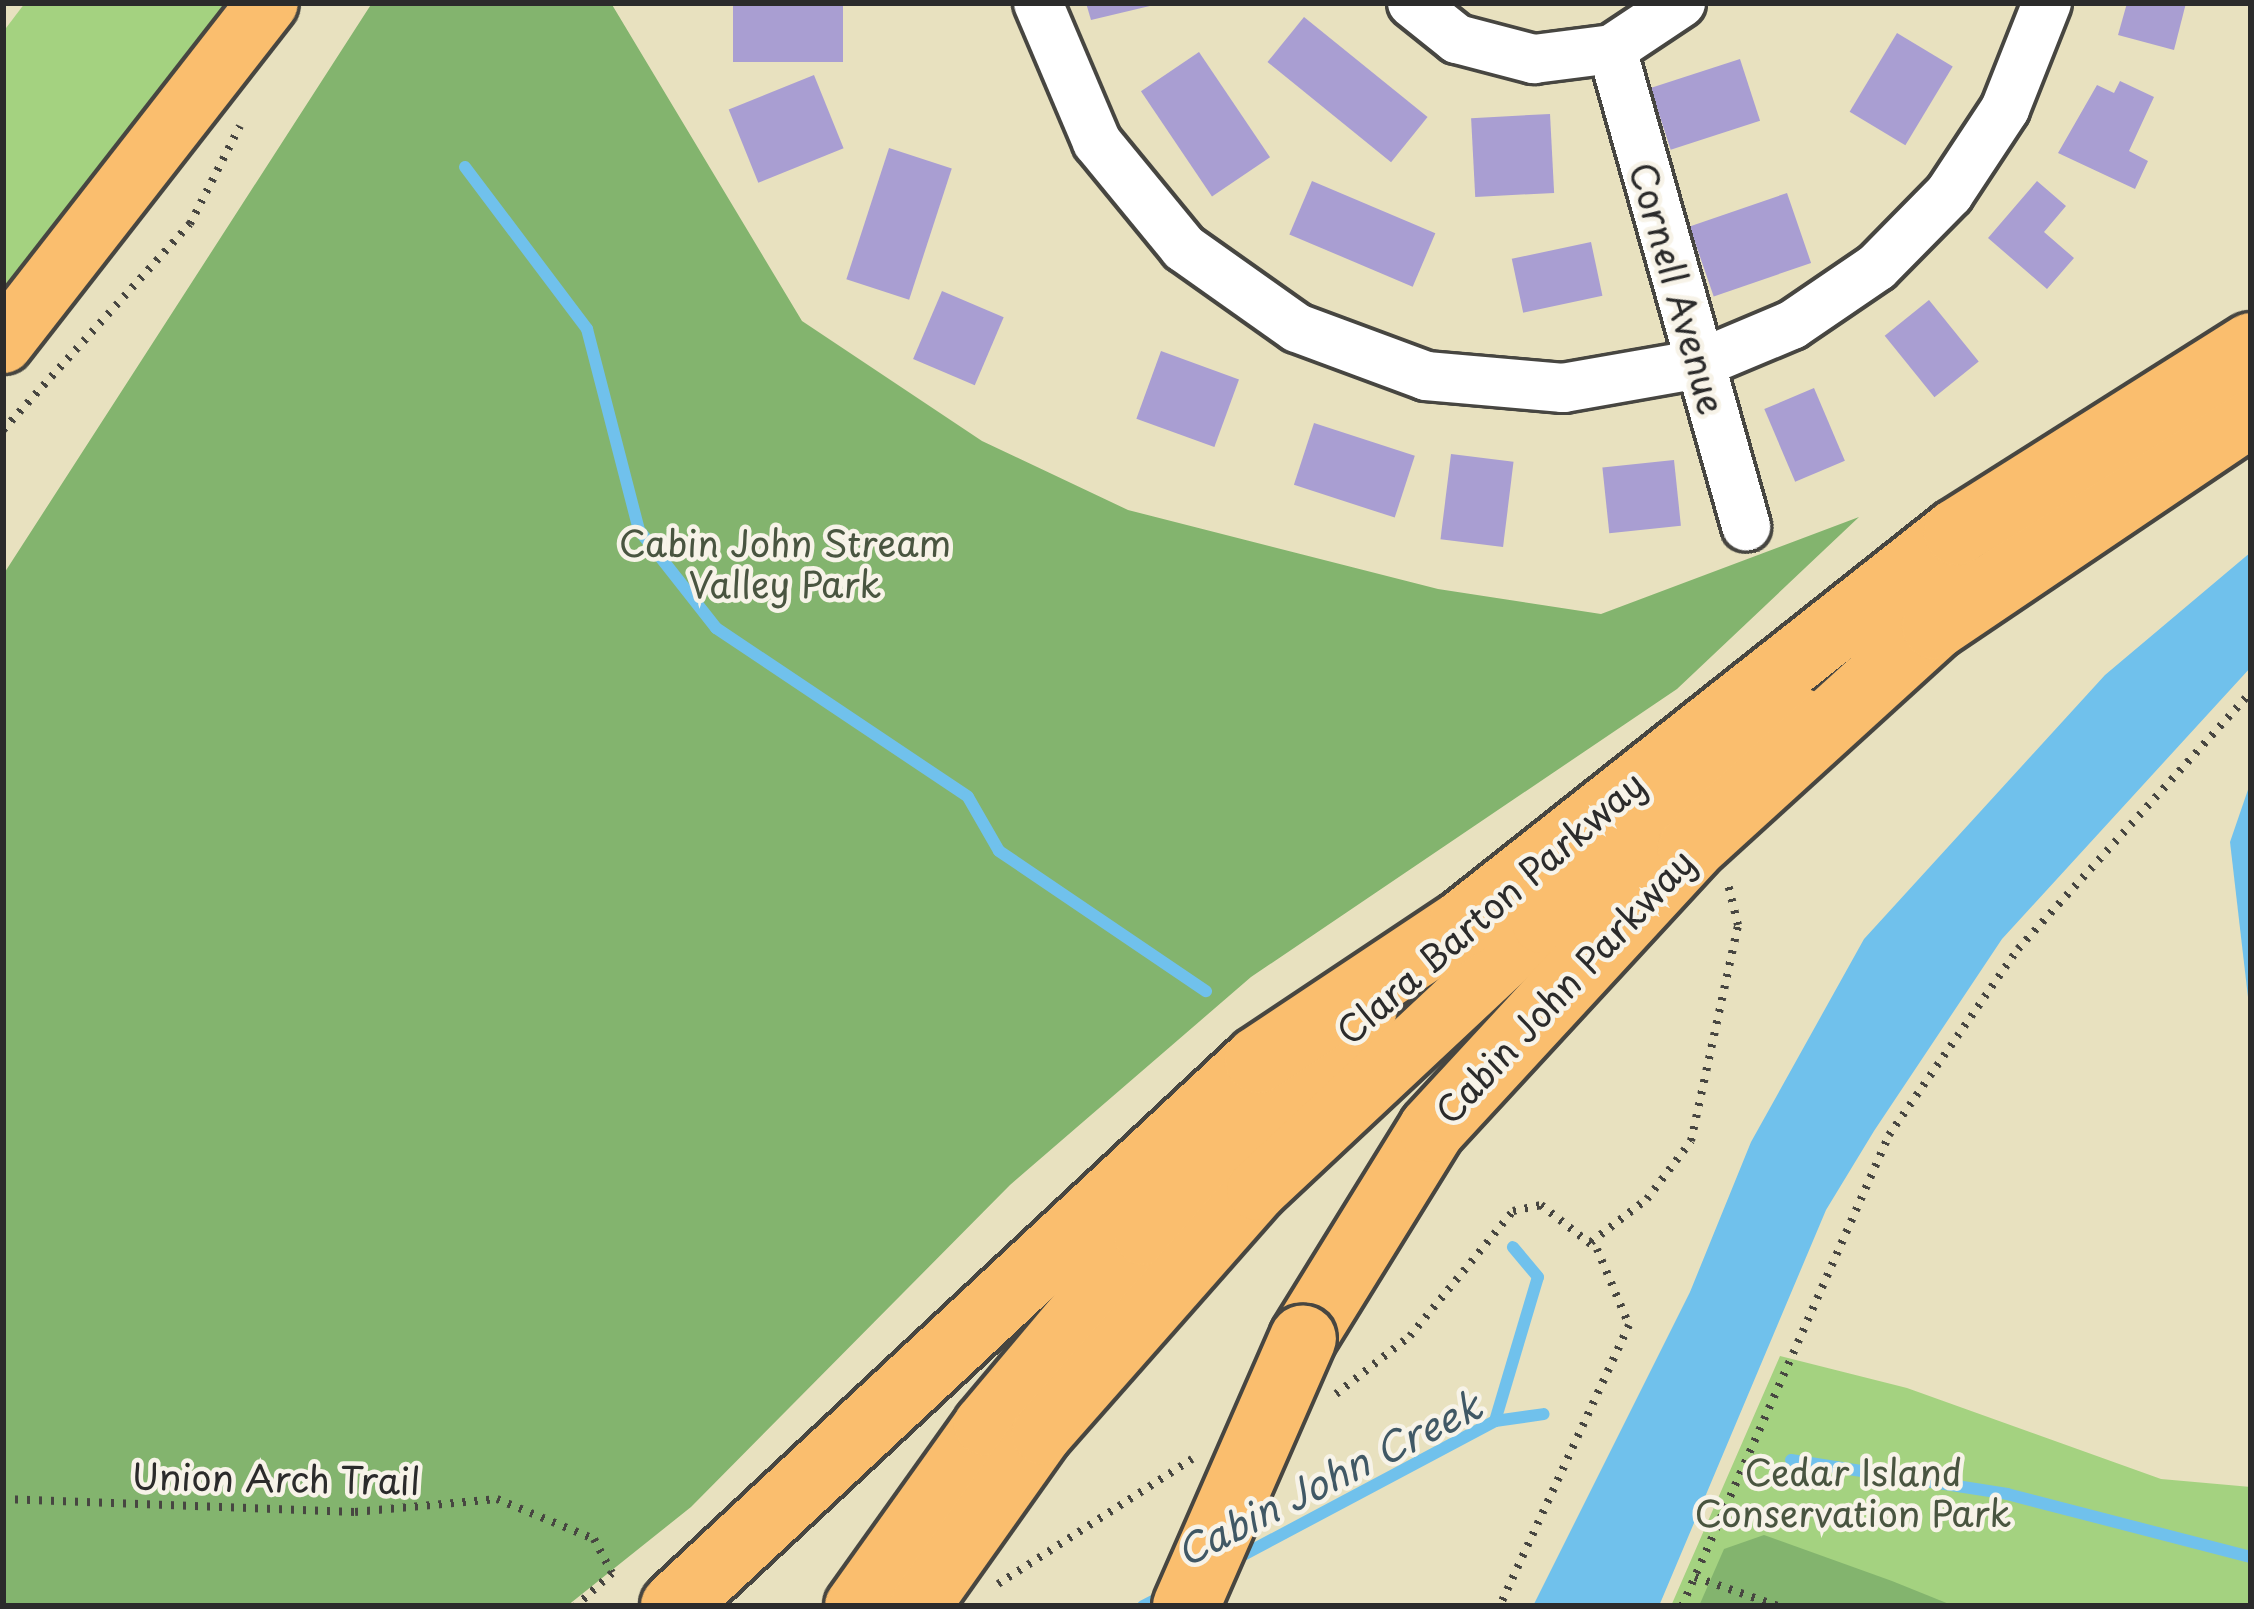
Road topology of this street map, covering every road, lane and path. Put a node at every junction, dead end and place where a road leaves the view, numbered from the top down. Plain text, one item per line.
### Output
1 (268, 3) edge
2 (1038, 3) edge
3 (1412, 3) edge
4 (1682, 3) edge
5 (2047, 3) edge
6 (1612, 49) junction
7 (249, 108) dead end
8 (3, 344) edge
9 (2251, 346) edge
10 (1699, 364) junction
11 (2251, 413) edge
12 (3, 430) edge
13 (1746, 526) dead end
14 (1935, 626) junction
15 (2251, 692) edge
16 (1691, 848) junction
17 (1462, 924) junction
18 (1591, 1242) junction
19 (1323, 1400) dead end
20 (1209, 1444) dead end
21 (3, 1499) edge
22 (977, 1563) junction
23 (1695, 1577) junction
24 (576, 1606) edge
25 (674, 1606) edge
26 (855, 1606) edge
27 (920, 1606) edge
28 (1186, 1606) edge
29 (1500, 1606) edge
30 (1682, 1606) edge
31 (1778, 1606) edge

1 - 8 main road
2 - 10 street
3 - 6 street
4 - 6 street
5 - 10 street
6 - 10 street, Cornell Avenue
7 - 12 path
9 - 17 highway, Clara Barton Parkway
10 - 13 street, Cornell Avenue
11 - 14 highway, Clara Barton Parkway
14 - 16 highway, Cabin John Parkway
14 - 22 main road, Clara Barton Parkway
15 - 23 path
16 - 18 path
16 - 28 highway, Cabin John Parkway, bridge
17 - 25 highway
17 - 26 main road, Clara Barton Parkway
18 - 19 path
18 - 29 path
20 - 22 path
21 - 24 path, Union Arch Trail
22 - 27 main road, Clara Barton Parkway
23 - 30 path
23 - 31 path

